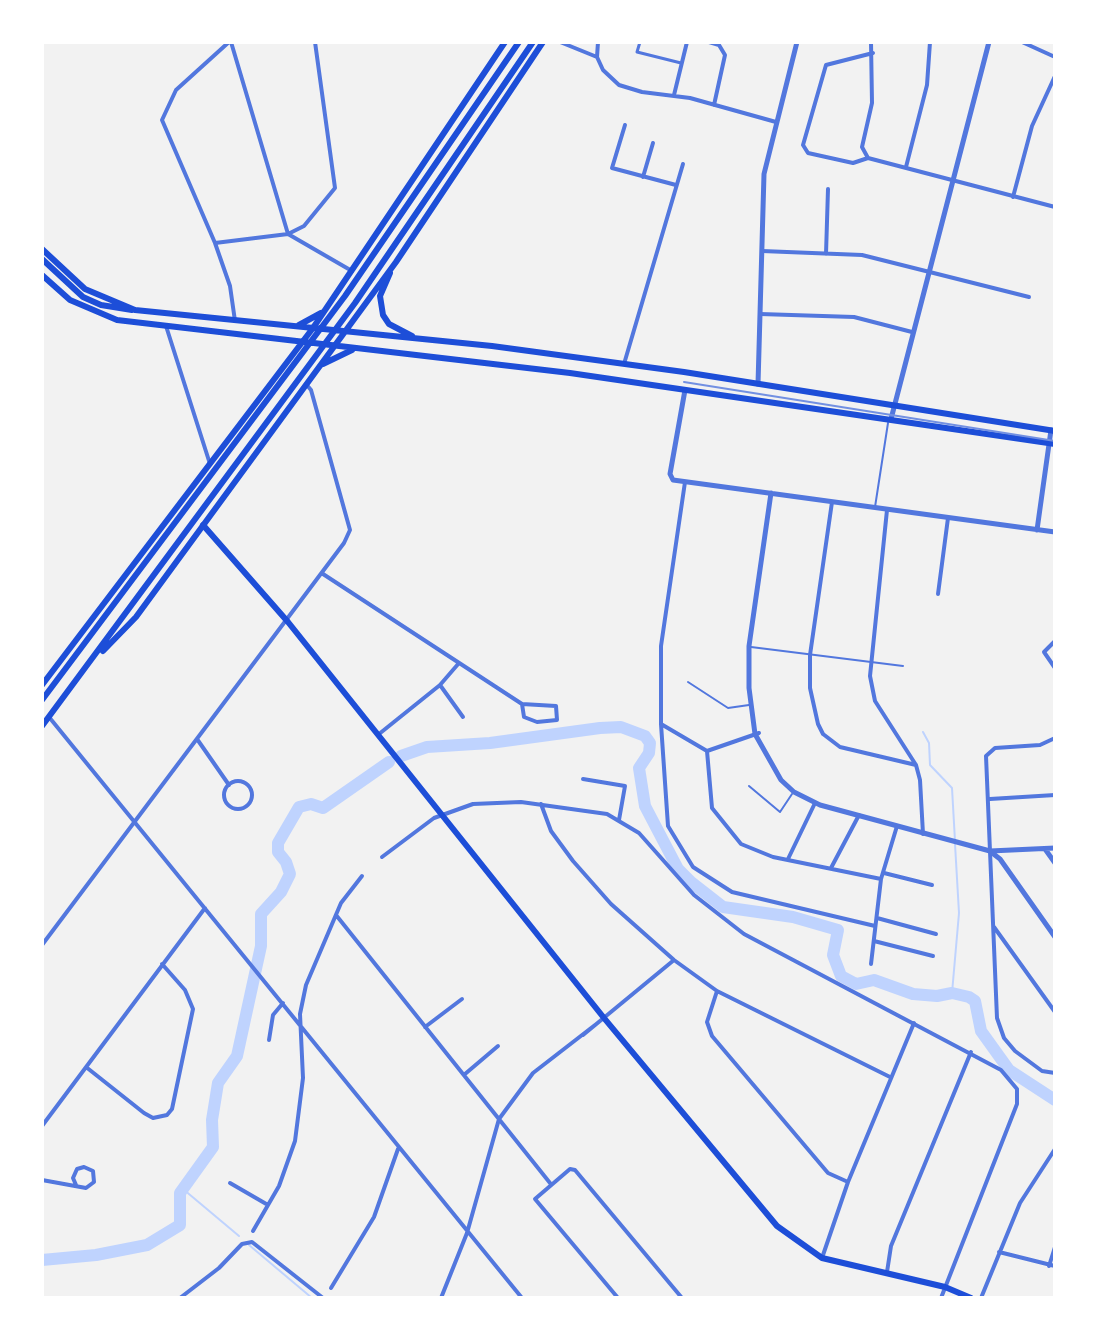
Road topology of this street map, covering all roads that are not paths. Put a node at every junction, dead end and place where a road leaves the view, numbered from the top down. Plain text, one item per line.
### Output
1 (230, 42) edge
2 (315, 42) edge
3 (505, 42) edge
4 (519, 42) edge
5 (533, 42) edge
6 (543, 42) edge
7 (560, 42) edge
8 (598, 42) edge
9 (640, 42) edge
10 (687, 42) edge
11 (709, 42) edge
12 (797, 42) edge
13 (871, 42) edge
14 (930, 42) edge
15 (989, 42) edge
16 (1022, 42) edge
17 (873, 53) junction
18 (597, 57) junction
19 (1055, 57) edge
20 (682, 63) junction
21 (1055, 76) edge
22 (674, 95) junction
23 (714, 105) junction
24 (776, 122) junction
25 (625, 125) dead end
26 (653, 143) dead end
27 (868, 158) junction
28 (683, 164) dead end
29 (906, 167) junction
30 (643, 177) junction
31 (953, 180) junction
32 (676, 185) junction
33 (828, 189) dead end
34 (1013, 197) junction
35 (1055, 207) edge
36 (394, 209) junction
37 (423, 223) junction
38 (383, 226) junction
39 (288, 234) junction
40 (411, 240) junction
41 (215, 243) junction
42 (42, 249) edge
43 (762, 251) junction
44 (826, 254) junction
45 (42, 259) edge
46 (396, 262) junction
47 (352, 271) junction
48 (929, 272) junction
49 (42, 275) edge
50 (376, 287) junction
51 (1029, 297) dead end
52 (327, 308) junction
53 (135, 310) junction
54 (760, 314) junction
55 (235, 321) junction
56 (166, 326) junction
57 (295, 326) junction
58 (313, 328) junction
59 (344, 331) junction
60 (912, 332) junction
61 (415, 337) junction
62 (302, 342) junction
63 (334, 346) junction
64 (364, 349) junction
65 (624, 364) junction
66 (318, 368) junction
67 (622, 380) junction
68 (306, 384) junction
69 (758, 384) junction
70 (685, 390) junction
71 (263, 394) junction
72 (894, 405) junction
73 (287, 411) junction
74 (891, 419) junction
75 (242, 422) junction
76 (1053, 430) edge
77 (267, 439) junction
78 (1052, 443) edge
79 (210, 464) junction
80 (685, 482) junction
81 (771, 493) junction
82 (832, 502) junction
83 (874, 508) junction
84 (887, 510) junction
85 (948, 518) junction
86 (203, 525) junction
87 (1037, 530) junction
88 (1055, 532) edge
89 (323, 574) junction
90 (938, 594) dead end
91 (288, 622) junction
92 (1055, 641) edge
93 (749, 646) junction
94 (810, 655) junction
95 (870, 662) junction
96 (459, 663) junction
97 (903, 666) dead end
98 (1055, 668) edge
99 (83, 671) junction
100 (43, 681) edge
101 (688, 682) dead end
102 (440, 685) junction
103 (42, 700) edge
104 (522, 704) junction
105 (750, 705) junction
106 (49, 717) junction
107 (463, 717) dead end
108 (661, 724) junction
109 (42, 726) edge
110 (758, 735) junction
111 (377, 736) junction
112 (1055, 738) edge
113 (197, 739) junction
114 (707, 751) junction
115 (916, 765) junction
116 (583, 779) dead end
117 (229, 785) junction
118 (749, 786) dead end
119 (794, 792) junction
120 (1055, 795) edge
121 (989, 799) junction
122 (815, 803) junction
123 (541, 804) junction
124 (441, 815) junction
125 (859, 815) junction
126 (619, 820) junction
127 (134, 823) junction
128 (897, 826) junction
129 (923, 834) junction
130 (1055, 848) edge
131 (1045, 849) junction
132 (990, 851) junction
133 (382, 857) dead end
134 (788, 859) junction
135 (1055, 863) edge
136 (831, 868) junction
137 (884, 873) junction
138 (362, 876) dead end
139 (881, 879) junction
140 (932, 885) dead end
141 (205, 908) junction
142 (336, 915) junction
143 (877, 918) junction
144 (993, 925) junction
145 (875, 926) junction
146 (936, 934) dead end
147 (1055, 937) edge
148 (874, 941) junction
149 (42, 945) edge
150 (933, 956) dead end
151 (674, 960) junction
152 (162, 964) junction
153 (871, 964) dead end
154 (717, 991) junction
155 (462, 999) dead end
156 (283, 1003) junction
157 (1055, 1012) edge
158 (604, 1018) junction
159 (914, 1023) junction
160 (300, 1024) junction
161 (425, 1027) junction
162 (269, 1040) dead end
163 (498, 1046) dead end
164 (971, 1052) junction
165 (86, 1067) junction
166 (1055, 1073) edge
167 (465, 1074) junction
168 (890, 1077) junction
169 (499, 1119) junction
170 (42, 1126) edge
171 (398, 1149) junction
172 (1055, 1149) edge
173 (42, 1180) edge
174 (848, 1182) junction
175 (230, 1183) dead end
176 (550, 1183) junction
177 (76, 1185) junction
178 (268, 1205) junction
179 (253, 1231) dead end
180 (467, 1233) junction
181 (1055, 1247) edge
182 (999, 1252) junction
183 (822, 1258) junction
184 (1052, 1266) edge
185 (887, 1274) junction
186 (945, 1287) junction
187 (331, 1288) dead end
188 (180, 1298) edge
189 (323, 1298) edge
190 (441, 1298) edge
191 (522, 1298) edge
192 (618, 1298) edge
193 (682, 1298) edge
194 (941, 1298) edge
195 (971, 1298) edge
196 (981, 1298) edge

1 - 39 street
1 - 41 street
2 - 39 street
3 - 36 main road
4 - 103 main road
5 - 99 main road
6 - 37 main road
7 - 18 street
8 - 18 street
9 - 20 street
10 - 20 street
11 - 23 street
12 - 24 street
13 - 17 street
14 - 29 street
15 - 31 street
16 - 19 street
17 - 27 street
17 - 27 street
18 - 22 street
20 - 22 street
21 - 34 street
22 - 23 street
23 - 24 street
24 - 43 street
25 - 30 street
26 - 30 street
27 - 29 street
28 - 32 street
29 - 31 street
30 - 32 street
31 - 34 street
31 - 48 street
32 - 65 street
33 - 44 street
34 - 35 street
36 - 37 main road
36 - 38 main road
37 - 40 main road
38 - 40 main road
38 - 47 main road
39 - 41 street
39 - 47 street
40 - 46 main road
41 - 55 street
42 - 53 main road
43 - 44 street
43 - 54 street
44 - 48 street
45 - 53 main road
46 - 50 main road
46 - 61 main road
47 - 50 main road
47 - 52 main road
48 - 51 street
48 - 60 street
49 - 56 main road
50 - 59 main road
52 - 57 main road
52 - 58 main road
53 - 55 main road
54 - 60 street
54 - 69 street
55 - 57 main road
56 - 62 main road
56 - 79 street
57 - 58 main road
58 - 59 main road
58 - 62 main road
59 - 61 main road
59 - 63 main road
60 - 72 street
61 - 65 main road
62 - 63 main road
62 - 71 main road
63 - 64 main road
63 - 66 main road
64 - 66 main road
64 - 67 main road
65 - 67 main road
65 - 69 main road
66 - 68 main road
67 - 70 main road
68 - 73 main road
68 - 89 street
69 - 72 main road
70 - 74 main road
70 - 80 street
71 - 73 main road
71 - 75 main road
72 - 74 street
72 - 76 main road
73 - 77 main road
74 - 78 main road
74 - 83 lane
75 - 77 main road
75 - 79 main road
76 - 78 street
77 - 86 main road
78 - 87 street
79 - 100 main road
80 - 81 street
80 - 108 street
81 - 82 street
81 - 93 street
82 - 83 street
82 - 94 street
83 - 84 street
84 - 85 street
84 - 95 street
85 - 87 street
85 - 90 street
86 - 91 main road
86 - 99 main road
87 - 88 street
89 - 91 street
89 - 96 street
91 - 111 main road
91 - 113 street
92 - 98 street
93 - 94 lane
93 - 105 street
94 - 95 lane
94 - 115 street
95 - 97 lane
95 - 115 street
96 - 102 street
96 - 104 street
99 - 106 main road
101 - 105 lane
102 - 107 street
102 - 111 street
104 - 104 street
105 - 110 street
106 - 109 main road
106 - 127 street
108 - 114 street
108 - 145 street
110 - 114 street
110 - 119 street
111 - 124 main road
112 - 121 street
113 - 117 street
113 - 127 street
114 - 134 street
115 - 129 street
116 - 126 street
117 - 117 street
118 - 119 lane
119 - 122 street
120 - 121 street
121 - 132 street
122 - 125 street
122 - 134 street
123 - 124 street
123 - 126 street
123 - 151 street
124 - 133 street
124 - 158 main road
125 - 128 street
125 - 136 street
126 - 159 street
127 - 141 street
127 - 149 street
128 - 129 street
128 - 137 street
129 - 132 street
130 - 131 street
131 - 132 street
131 - 135 street
132 - 144 street
132 - 147 street
134 - 136 street
136 - 139 street
137 - 139 street
137 - 140 street
138 - 142 street
139 - 143 street
141 - 152 street
141 - 156 street
142 - 160 street
142 - 161 street
143 - 145 street
143 - 146 street
144 - 157 street
144 - 166 street
145 - 148 street
148 - 150 street
148 - 153 street
151 - 154 street
151 - 158 street
152 - 165 street
152 - 165 street
154 - 168 street
154 - 174 street
155 - 161 street
156 - 160 street
156 - 162 street
158 - 169 street
158 - 183 main road
159 - 164 street
159 - 168 street
160 - 171 street
160 - 178 street
161 - 167 street
163 - 167 street
164 - 185 street
164 - 186 street
165 - 170 street
167 - 169 street
168 - 174 street
169 - 176 street
169 - 180 street
171 - 180 street
171 - 187 street
172 - 182 street
173 - 177 street
174 - 183 street
175 - 178 street
176 - 192 street
176 - 193 street
177 - 177 street
178 - 179 street
180 - 190 street
180 - 191 street
181 - 184 street
182 - 184 street
182 - 196 street
183 - 185 main road
185 - 186 main road
186 - 194 street
186 - 195 main road
188 - 189 street

